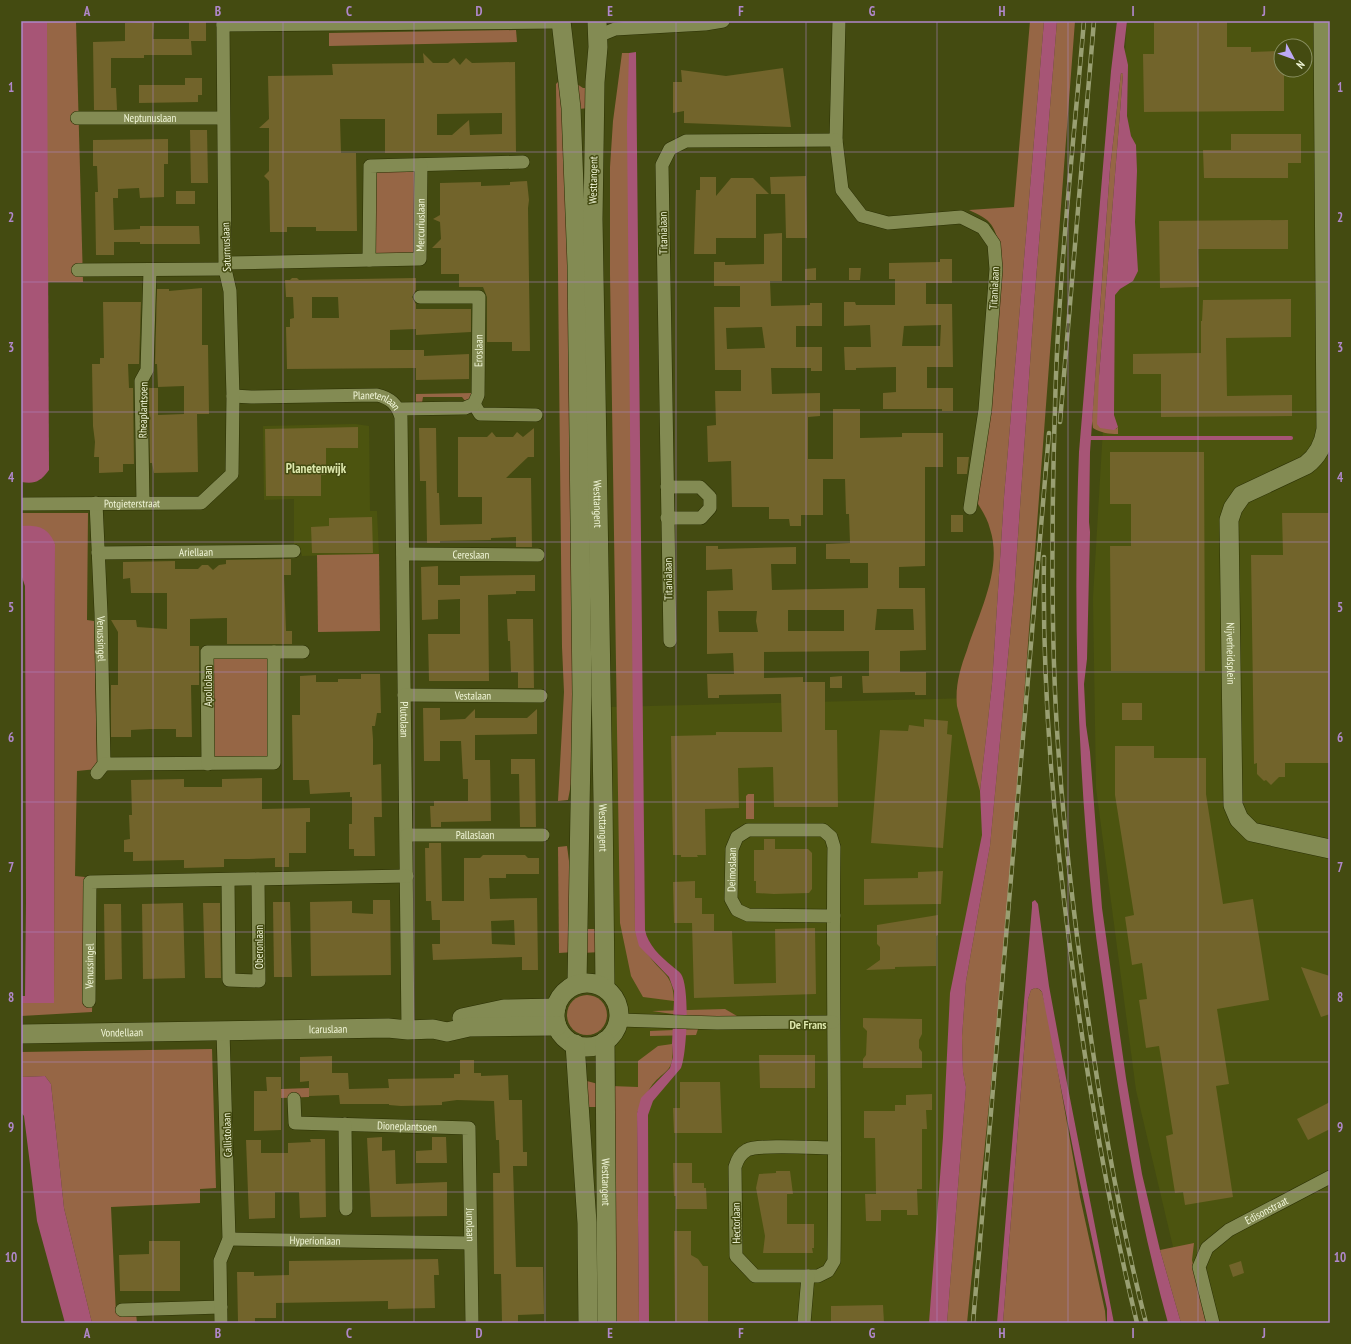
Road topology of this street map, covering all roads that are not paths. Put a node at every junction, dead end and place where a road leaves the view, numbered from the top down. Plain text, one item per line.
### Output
1 (722, 21) edge
2 (839, 21) edge
3 (1323, 21) edge
4 (561, 22) edge
5 (223, 23) edge
6 (598, 35) edge
7 (566, 52) junction
8 (77, 118) dead end
9 (223, 118) junction
10 (836, 140) junction
11 (523, 162) dead end
12 (421, 165) junction
13 (369, 260) junction
14 (225, 266) junction
15 (78, 270) dead end
16 (150, 270) junction
17 (420, 297) dead end
18 (233, 396) junction
19 (474, 404) junction
20 (398, 409) junction
21 (536, 415) dead end
22 (1325, 454) edge
23 (232, 474) joint
24 (667, 487) junction
25 (96, 503) junction
26 (143, 503) junction
27 (21, 504) edge
28 (970, 508) dead end
29 (667, 518) junction
30 (294, 551) dead end
31 (98, 553) junction
32 (403, 554) junction
33 (538, 555) dead end
34 (670, 641) dead end
35 (274, 652) junction
36 (302, 652) dead end
37 (404, 695) junction
38 (541, 696) dead end
39 (208, 764) junction
40 (407, 834) junction
41 (543, 835) dead end
42 (1330, 849) edge
43 (407, 876) junction
44 (258, 879) junction
45 (228, 880) junction
46 (834, 916) junction
47 (577, 984) junction
48 (605, 988) junction
49 (89, 1001) dead end
50 (556, 1017) junction
51 (619, 1020) junction
52 (833, 1022) junction
53 (408, 1030) junction
54 (223, 1031) junction
55 (21, 1034) edge
56 (605, 1041) junction
57 (575, 1044) junction
58 (294, 1099) dead end
59 (345, 1124) junction
60 (469, 1128) joint
61 (834, 1148) junction
62 (1330, 1177) edge
63 (346, 1209) dead end
64 (229, 1239) junction
65 (470, 1243) junction
66 (808, 1276) junction
67 (221, 1307) junction
68 (122, 1310) dead end
69 (221, 1323) edge
70 (472, 1323) edge
71 (588, 1323) edge
72 (608, 1323) edge
73 (804, 1323) edge
74 (1213, 1323) edge

1 - 6 street
2 - 10 street, Titanialaan
3 - 22 main road
4 - 5 street
4 - 7 main road, Westtangent
5 - 9 street, Saturnuslaan
6 - 7 main road
6 - 48 main road, Westtangent
7 - 47 main road, Westtangent
8 - 9 street, Neptunuslaan
9 - 14 street, Saturnuslaan
10 - 24 street, Titanialaan
10 - 28 street, Titanialaan
11 - 12 street
12 - 13 street, Mercuriuslaan
12 - 13 street
13 - 14 street, Mercuriuslaan
14 - 16 street
14 - 18 street, Saturnuslaan
15 - 16 street
16 - 26 street, Rheaplantsoen
17 - 19 street, Eroslaan
18 - 20 street, Planetenlaan
18 - 23 street, Saturnuslaan
19 - 20 street, Planetenlaan
19 - 21 street
20 - 32 street, Plutolaan
22 - 42 main road, Nijverheidsplein
23 - 26 street, Potgieterstraat
24 - 29 street, Titanialaan
24 - 29 street
25 - 26 street, Potgieterstraat
25 - 27 street, Potgieterstraat
25 - 31 street, Venussingel
29 - 34 street, Titanialaan
30 - 31 street, Ariellaan
31 - 39 street, Venussingel
32 - 33 street, Cereslaan
32 - 37 street, Plutolaan
35 - 36 street, Apollolaan
35 - 39 street
35 - 39 street, Apollolaan
37 - 38 street, Vestalaan
37 - 40 street, Plutolaan
40 - 41 street, Pallaslaan
40 - 43 street, Plutolaan
43 - 44 street
43 - 53 street, Plutolaan
44 - 45 street
44 - 45 street, Oberonlaan
45 - 49 street, Venussingel
46 - 46 street, Deimoslaan
46 - 52 street, Deimoslaan
47 - 48 main road
47 - 50 main road
48 - 51 main road
50 - 53 main road, Icaruslaan
50 - 57 main road
51 - 52 street
51 - 56 main road
52 - 61 street, Hectorlaan
53 - 54 main road, Icaruslaan
54 - 55 main road, Vondellaan
54 - 64 street, Callistolaan
56 - 57 main road
56 - 72 main road, Westtangent
57 - 71 main road, Westtangent
58 - 59 street, Dioneplantsoen
59 - 60 street, Dioneplantsoen
59 - 63 street
60 - 65 street, Junolaan
61 - 66 street, Hectorlaan
61 - 66 street, Hectorlaan
62 - 74 street, Edisonstraat
64 - 65 street, Hyperionlaan
64 - 67 street
65 - 70 street, Junolaan
66 - 73 street
67 - 68 street
67 - 69 street

